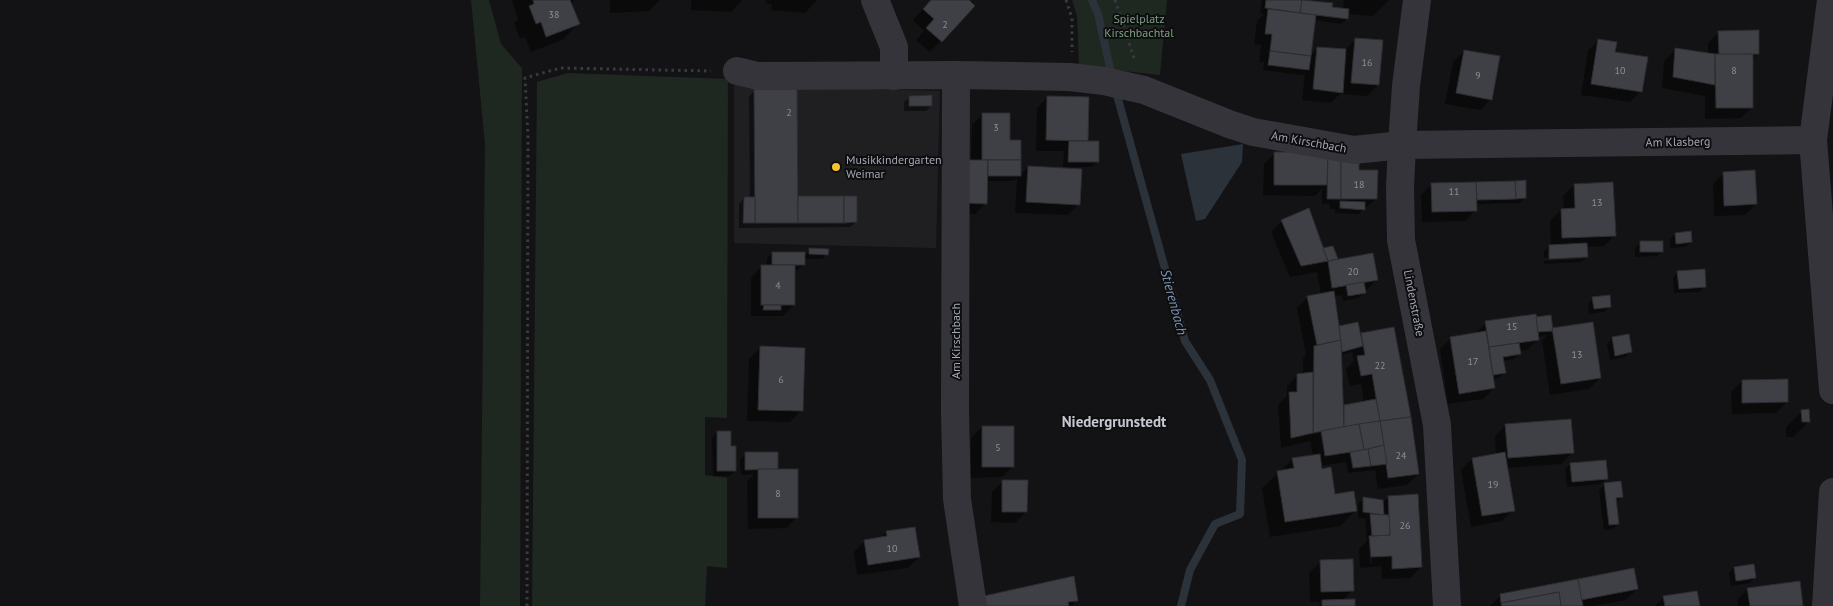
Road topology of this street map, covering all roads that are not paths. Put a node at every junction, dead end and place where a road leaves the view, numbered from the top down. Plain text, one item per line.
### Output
1 (875, 0) edge
2 (1417, 0) edge
3 (1830, 0) edge
4 (737, 72) road end
5 (956, 75) junction
6 (894, 76) junction
7 (1813, 140) junction
8 (1402, 145) junction
9 (1833, 390) edge
10 (1833, 492) edge
11 (973, 606) edge
12 (1448, 606) edge
13 (1826, 606) edge

1 - 6 street
2 - 8 street, Lindenstraße
3 - 7 street
4 - 6 street, Am Kirschbach
5 - 6 street, Am Kirschbach
5 - 8 street, Am Kirschbach
5 - 11 street, Am Kirschbach
7 - 8 street, Am Klasberg
7 - 9 street
8 - 12 street, Lindenstraße
10 - 13 street

